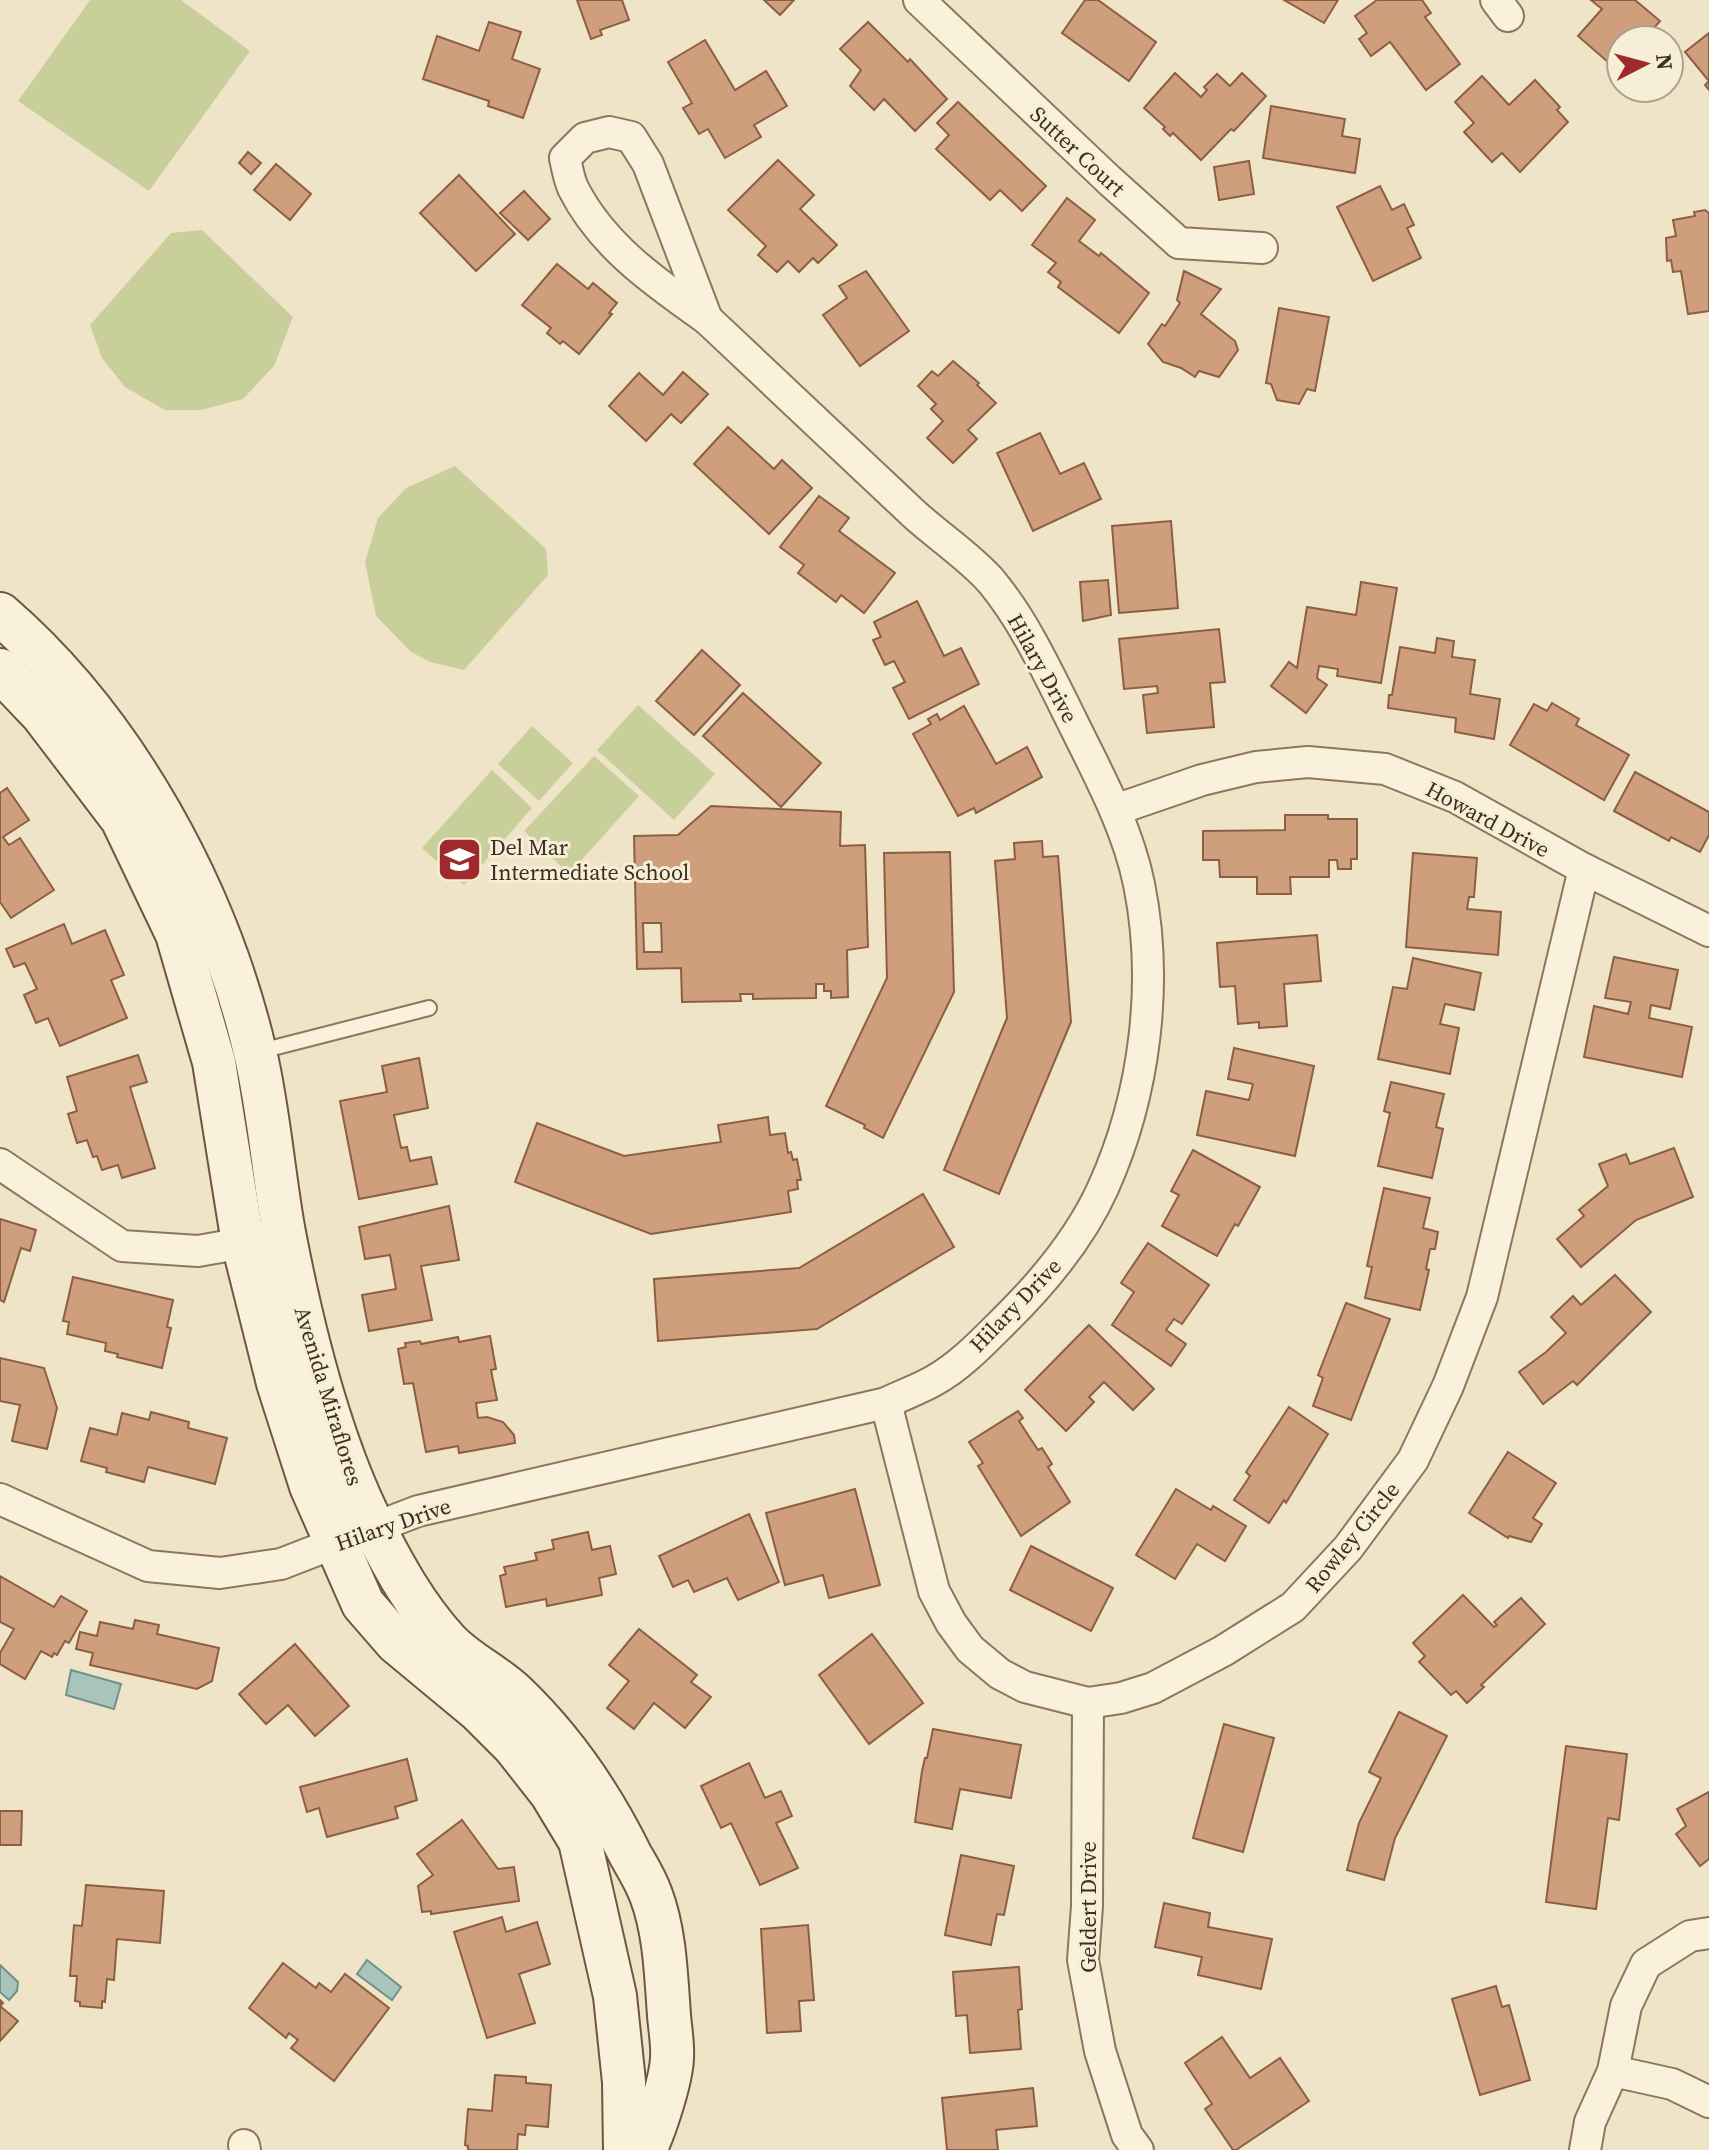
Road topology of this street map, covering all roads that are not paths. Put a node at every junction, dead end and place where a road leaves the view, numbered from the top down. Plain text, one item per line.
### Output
1 (919, 0) edge
2 (1262, 248) dead end
3 (707, 319) junction
4 (0, 614) edge
5 (0, 670) edge
6 (1115, 810) junction
7 (1584, 869) junction
8 (1709, 931) edge
9 (429, 1008) dead end
10 (234, 1057) junction
11 (0, 1164) edge
12 (285, 1236) junction
13 (243, 1243) junction
14 (886, 1403) junction
15 (0, 1499) edge
16 (355, 1535) junction
17 (1088, 1703) junction
18 (1709, 1933) edge
19 (1613, 2071) junction
20 (1709, 2102) edge
21 (625, 2150) edge
22 (645, 2150) edge
23 (1138, 2150) edge
24 (1585, 2150) edge

1 - 2 street, Sutter Court
3 - 3 street, Hilary Drive
3 - 6 street, Hilary Drive
4 - 10 street, Avenida Miraflores
5 - 10 street, Avenida Miraflores
6 - 7 street, Howard Drive
6 - 14 street, Hilary Drive
7 - 8 street, Howard Drive
7 - 17 street, Rowley Circle
9 - 10 lane
10 - 12 street, Avenida Miraflores
10 - 13 street, Avenida Miraflores
11 - 13 street
12 - 13 street
12 - 16 street, Avenida Miraflores
13 - 16 street, Avenida Miraflores
14 - 16 street, Hilary Drive
14 - 17 street, Rowley Circle
15 - 16 street, Hilary Drive
16 - 21 street, Avenida Miraflores
16 - 22 street, Avenida Miraflores
17 - 23 street, Geldert Drive
18 - 19 street
19 - 20 street
19 - 24 street

